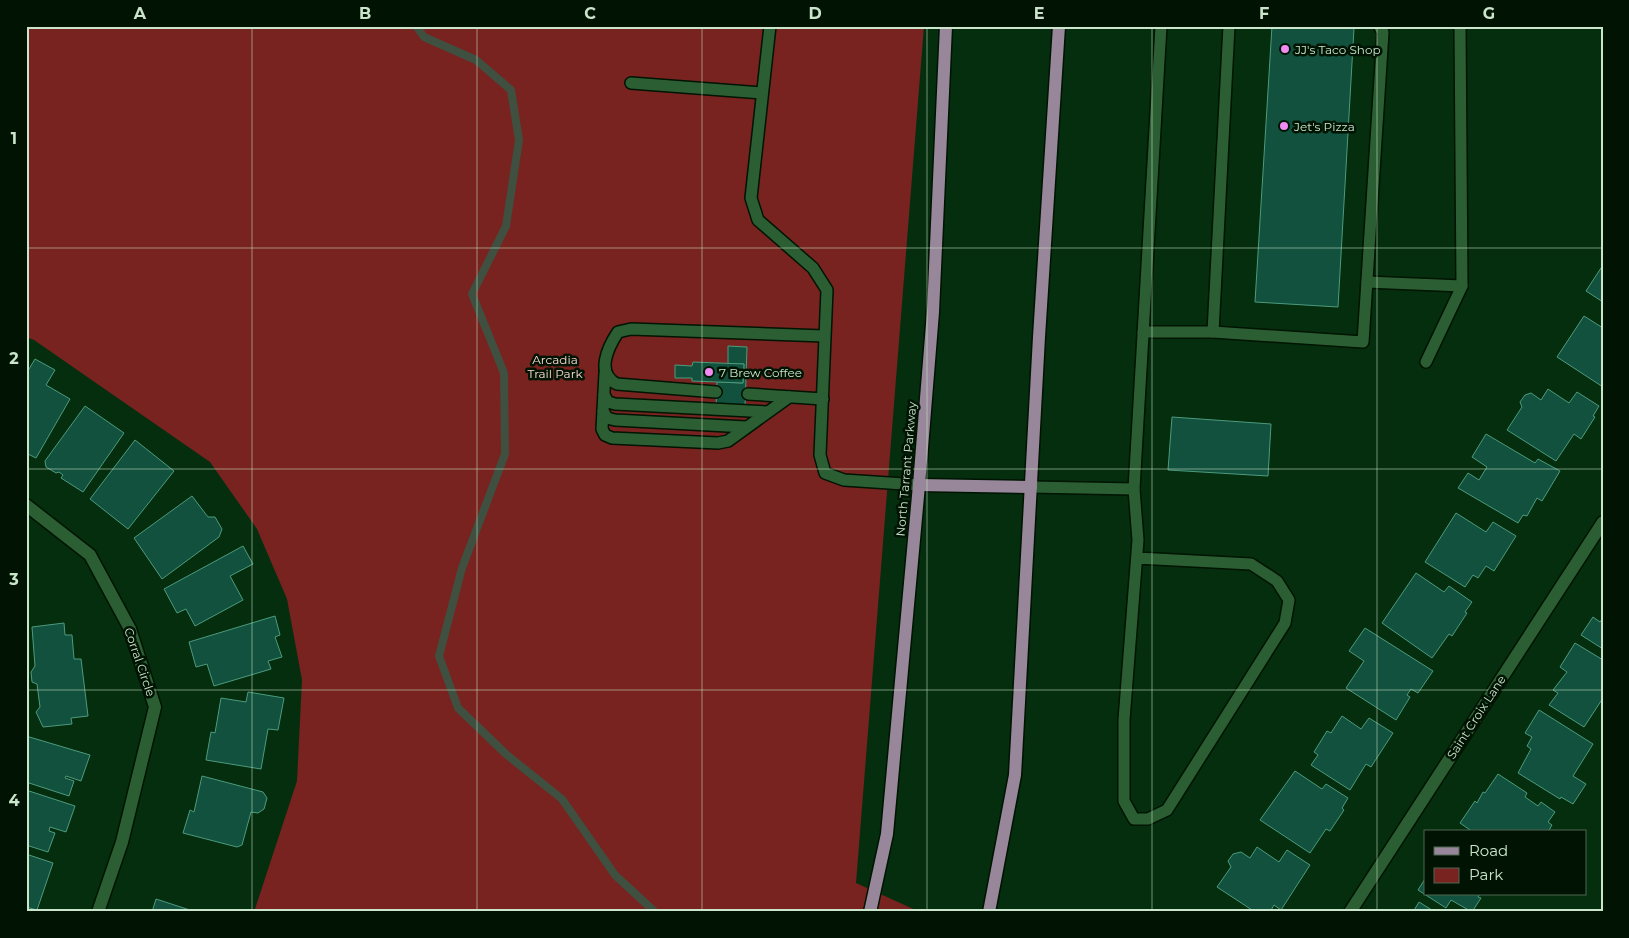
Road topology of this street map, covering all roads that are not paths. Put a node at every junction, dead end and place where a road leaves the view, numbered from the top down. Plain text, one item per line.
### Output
1 (770, 26) edge
2 (946, 26) edge
3 (1059, 26) edge
4 (1161, 26) edge
5 (1229, 26) edge
6 (1379, 26) edge
7 (1460, 26) edge
8 (631, 83) dead end
9 (762, 93) junction
10 (1367, 282) junction
11 (1462, 286) junction
12 (1143, 332) junction
13 (1212, 332) junction
14 (824, 336) junction
15 (1426, 362) dead end
16 (605, 373) junction
17 (716, 392) dead end
18 (748, 394) dead end
19 (604, 395) junction
20 (789, 397) junction
21 (823, 399) junction
22 (603, 411) junction
23 (767, 412) junction
24 (746, 428) junction
25 (920, 485) junction
26 (1030, 487) junction
27 (1134, 489) junction
28 (26, 505) edge
29 (1603, 522) edge
30 (1137, 558) junction
31 (98, 912) edge
32 (870, 912) edge
33 (989, 912) edge
34 (1350, 912) edge

1 - 9 lane
2 - 25 main road, North Tarrant Parkway
3 - 26 main road
4 - 12 lane
5 - 13 lane
6 - 10 lane
7 - 11 lane
8 - 9 lane
9 - 14 lane
10 - 11 lane
10 - 13 lane
11 - 15 lane
12 - 13 lane
12 - 27 lane
14 - 16 lane
14 - 21 lane
16 - 17 lane
16 - 19 lane
18 - 20 lane
19 - 22 lane
19 - 23 lane
20 - 21 lane
20 - 23 lane
21 - 25 lane
22 - 24 lane
22 - 24 lane
23 - 24 lane
25 - 26 main road
25 - 32 main road, North Tarrant Parkway
26 - 27 lane
26 - 33 main road
27 - 30 lane
28 - 31 street, Corral Circle
29 - 34 street, Saint Croix Lane
30 - 30 lane

